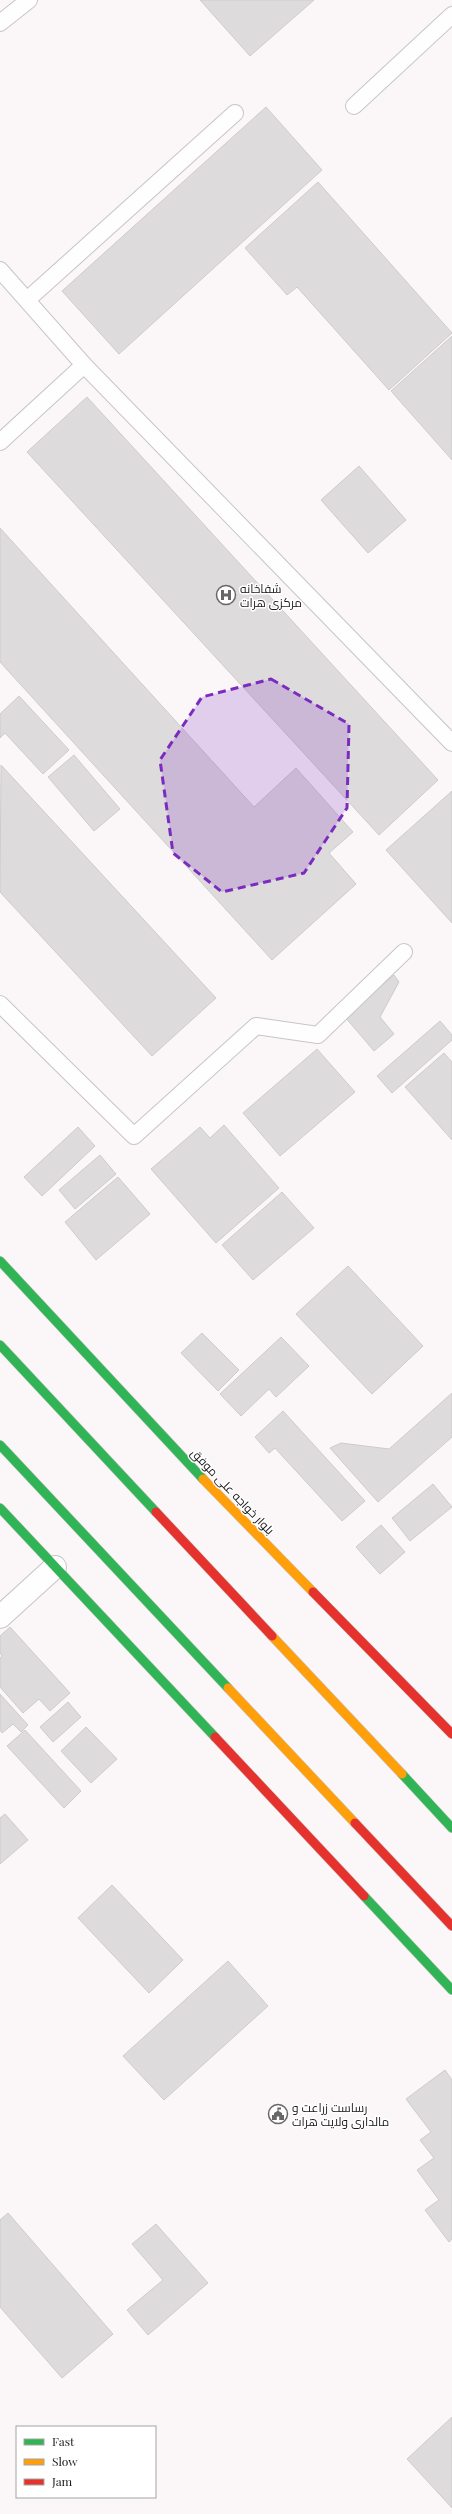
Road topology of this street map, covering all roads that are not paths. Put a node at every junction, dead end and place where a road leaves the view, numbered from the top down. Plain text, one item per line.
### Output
1 (29, 0) edge
2 (452, 15) edge
3 (0, 24) edge
4 (354, 106) dead end
5 (235, 113) dead end
6 (0, 270) edge
7 (27, 300) junction
8 (84, 365) junction
9 (0, 442) edge
10 (452, 743) edge
11 (404, 952) dead end
12 (0, 1004) edge
13 (0, 1261) edge
14 (0, 1345) edge
15 (0, 1445) edge
16 (0, 1508) edge
17 (55, 1567) junction
18 (0, 1617) edge
19 (452, 1734) edge
20 (452, 1828) edge
21 (452, 1926) edge
22 (452, 1990) edge

1 - 3 lane
2 - 4 lane
5 - 7 lane
6 - 7 lane
7 - 8 lane
8 - 9 lane
8 - 10 lane
11 - 12 lane
13 - 19 main road, بلوار خواجه علی موفق
14 - 20 main road
15 - 21 main road
16 - 17 main road
17 - 18 street
17 - 22 main road

